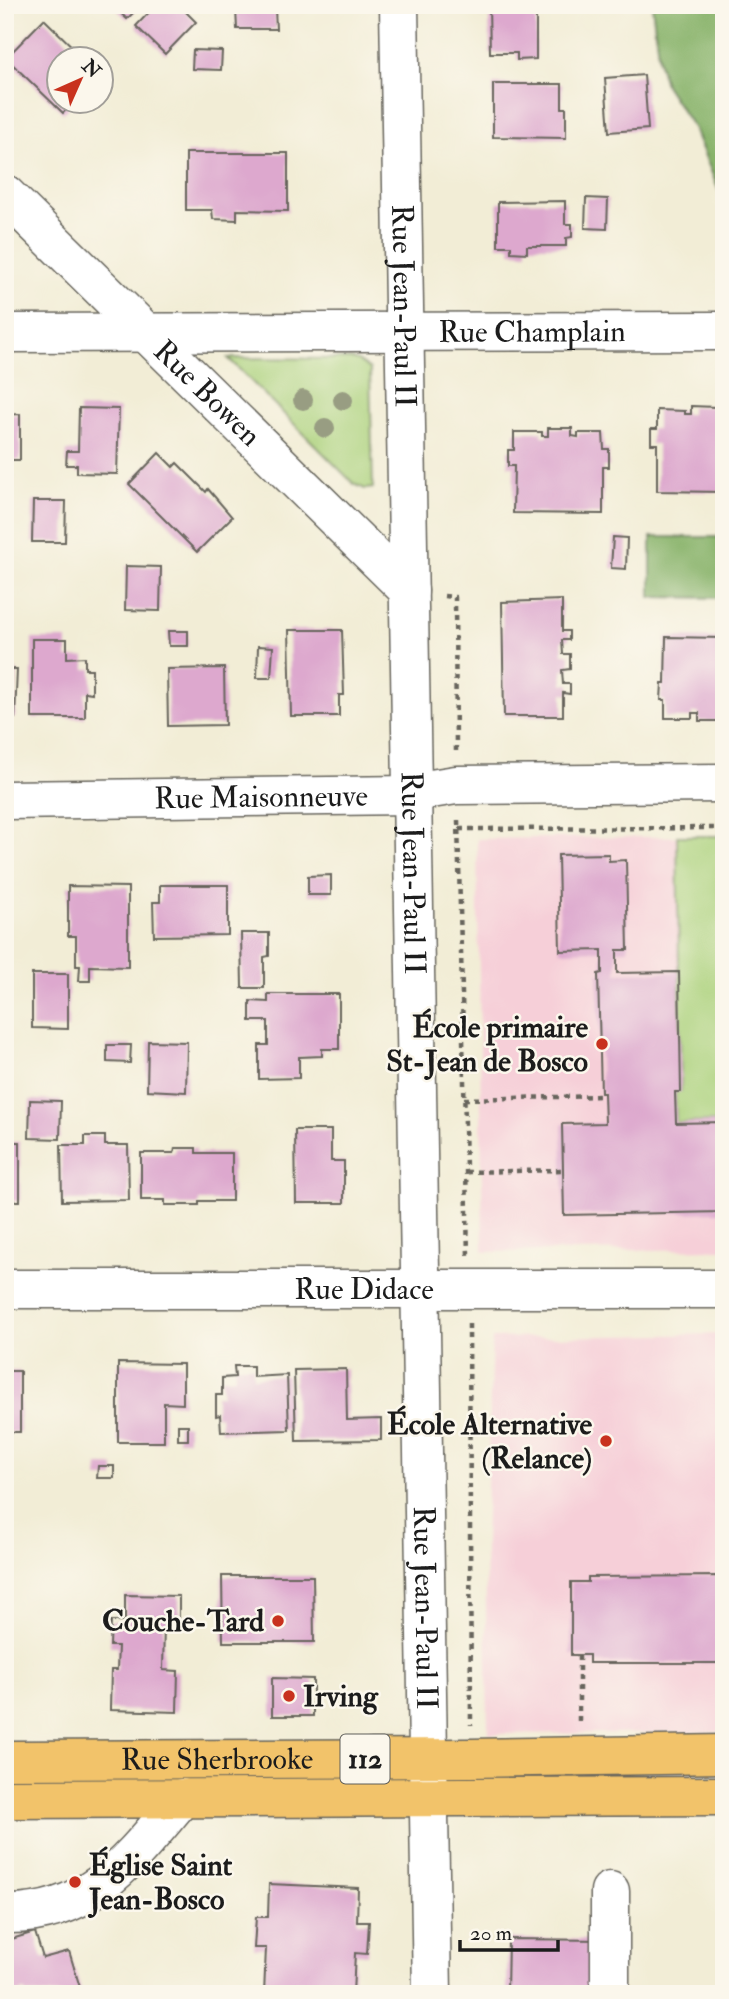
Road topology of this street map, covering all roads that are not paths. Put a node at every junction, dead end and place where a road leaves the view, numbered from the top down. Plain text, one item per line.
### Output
1 (399, 5) edge
2 (5, 194) edge
3 (405, 331) junction
4 (724, 331) edge
5 (5, 333) edge
6 (145, 333) junction
7 (409, 591) junction
8 (724, 783) edge
9 (411, 795) junction
10 (5, 800) edge
11 (421, 1288) junction
12 (5, 1289) edge
13 (724, 1289) edge
14 (724, 1754) edge
15 (428, 1758) junction
16 (5, 1760) edge
17 (724, 1796) edge
18 (429, 1797) junction
19 (182, 1798) junction
20 (5, 1799) edge
21 (610, 1891) dead end
22 (5, 1914) edge
23 (432, 1994) edge
24 (610, 1994) edge

1 - 3 street, Rue Jean-Paul II
2 - 6 street, Rue Bowen
3 - 4 street, Rue Champlain
3 - 6 street, Rue Champlain
3 - 7 street, Rue Jean-Paul II
5 - 6 street, Rue Champlain
6 - 7 street, Rue Bowen
7 - 9 street, Rue Jean-Paul II
8 - 9 street, Rue Maisonneuve
9 - 10 street, Rue Maisonneuve
9 - 11 street, Rue Jean-Paul II
11 - 12 street, Rue Didace
11 - 13 street, Rue Didace
11 - 15 street, Rue Jean-Paul II
14 - 15 main road, Rue Sherbrooke / 112
15 - 16 main road, Rue Sherbrooke / 112
15 - 18 street, Rue Jean-Paul II
17 - 18 main road, Rue Sherbrooke / 112
18 - 19 main road, Rue Sherbrooke / 112
18 - 23 street, Rue Jean-Paul II
19 - 20 main road, Rue Sherbrooke / 112
19 - 22 street
21 - 24 street

